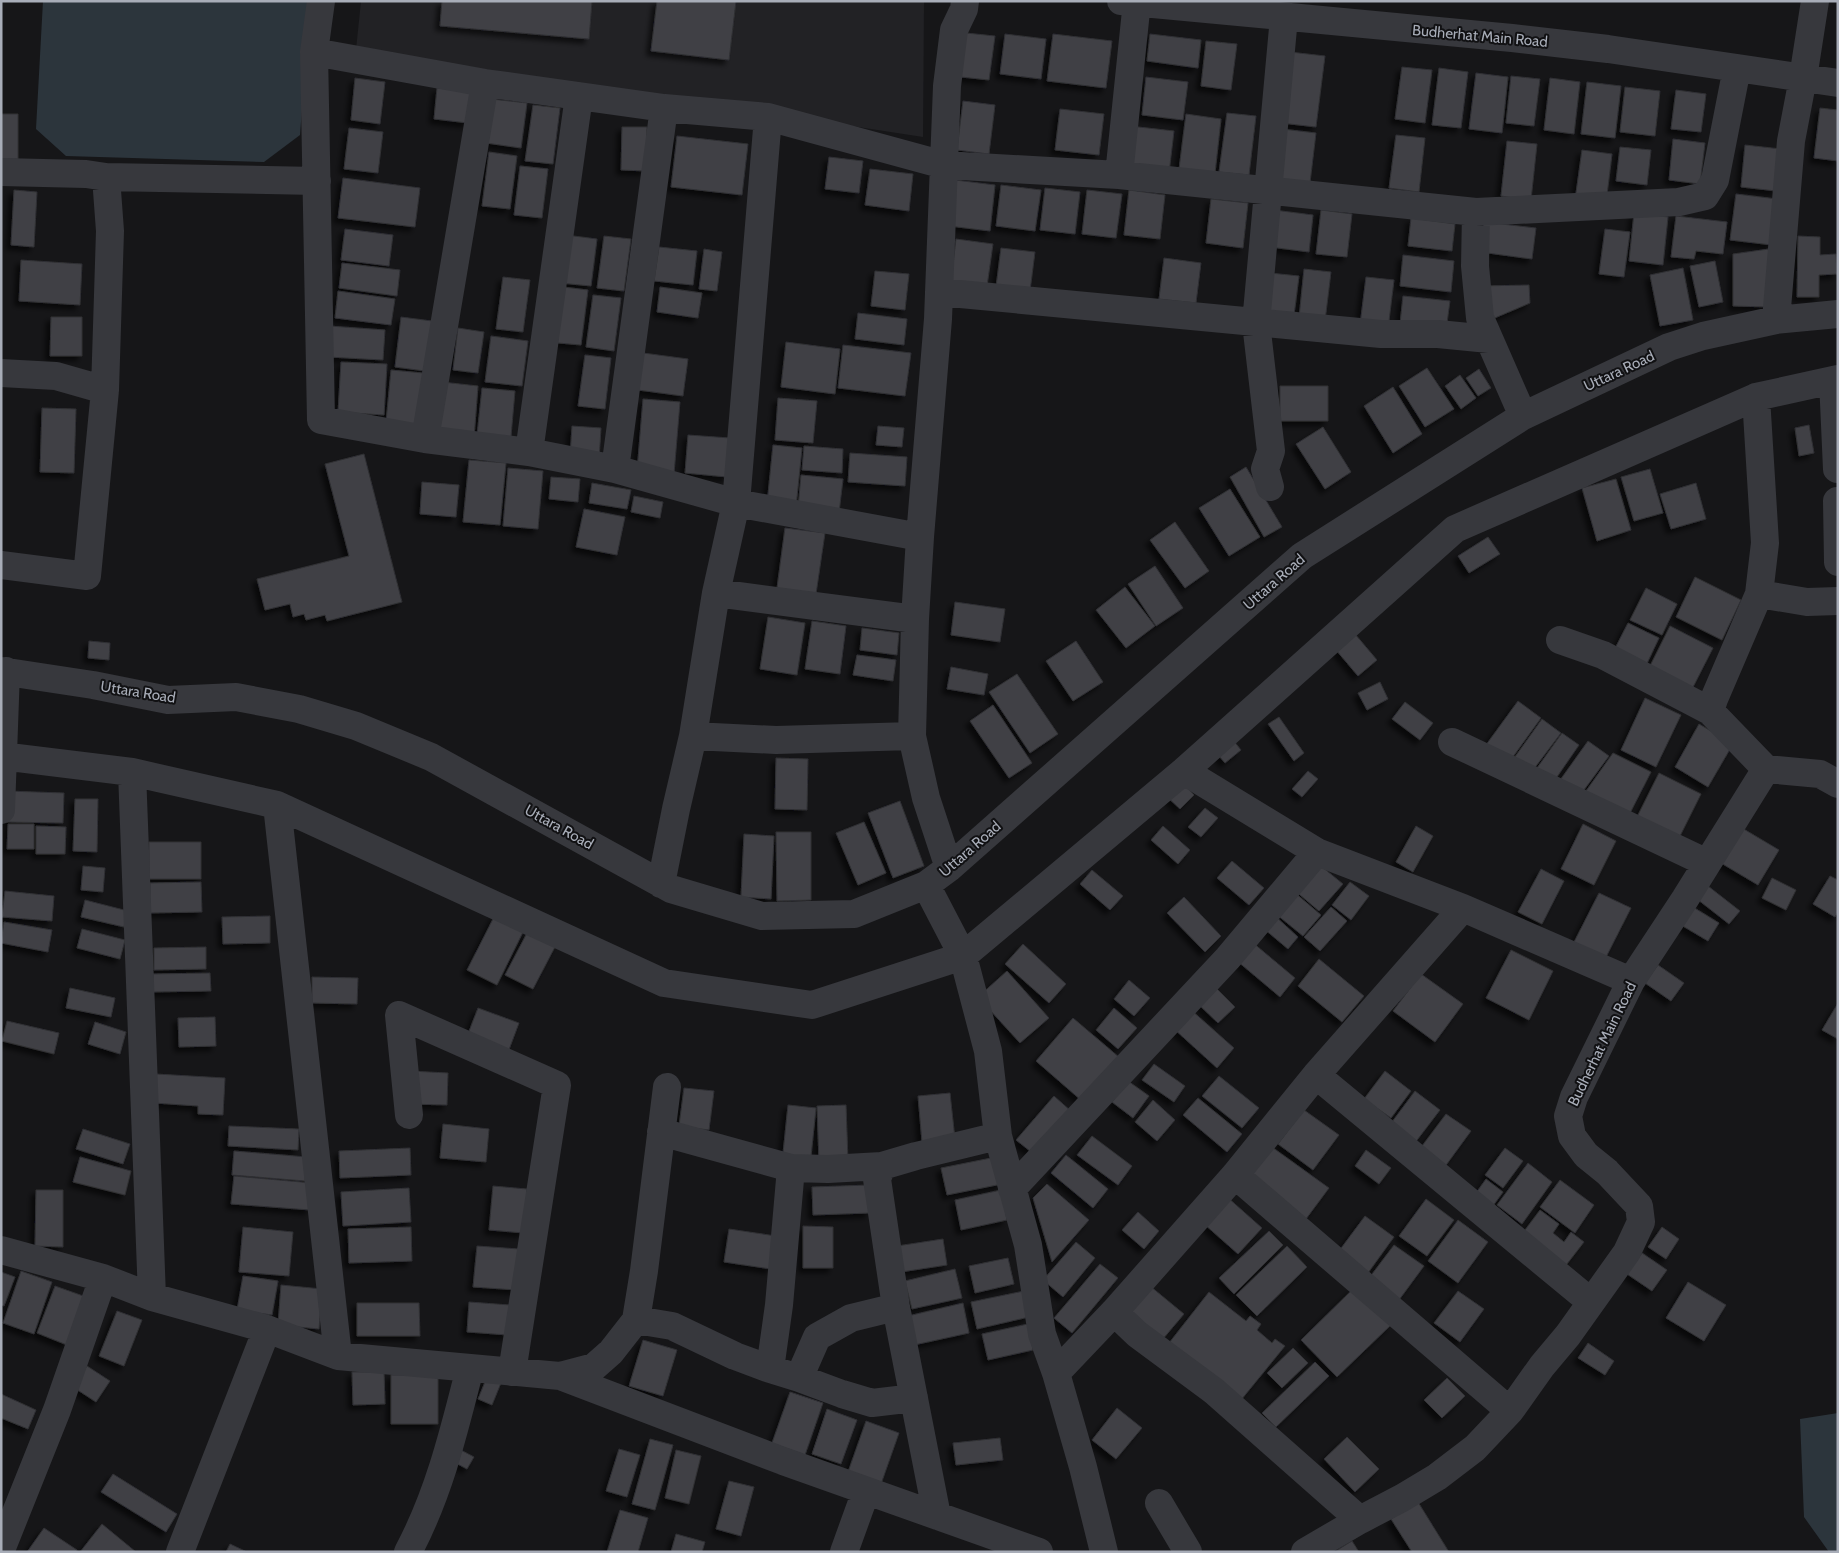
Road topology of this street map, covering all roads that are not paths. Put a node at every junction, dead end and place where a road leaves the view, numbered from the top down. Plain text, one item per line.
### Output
1 (321, 1) edge
2 (965, 1) edge
3 (1815, 1) edge
4 (1132, 2) edge
5 (1284, 17) junction
6 (314, 52) junction
7 (1737, 68) junction
8 (1803, 78) junction
9 (485, 83) junction
10 (1838, 83) edge
11 (579, 96) junction
12 (664, 108) junction
13 (768, 117) junction
14 (944, 165) junction
15 (1, 172) edge
16 (1119, 175) junction
17 (106, 177) junction
18 (316, 181) junction
19 (1269, 190) junction
20 (1476, 212) junction
21 (938, 292) junction
22 (1838, 314) edge
23 (1776, 320) junction
24 (1256, 323) junction
25 (1489, 340) junction
26 (1, 373) edge
27 (1836, 380) edge
28 (105, 390) junction
29 (1756, 397) junction
30 (1523, 416) junction
31 (425, 439) junction
32 (528, 452) junction
33 (615, 469) junction
34 (1837, 469) edge
35 (1270, 487) dead end
36 (1837, 500) edge
37 (736, 503) junction
38 (920, 537) junction
39 (1838, 562) edge
40 (1, 565) edge
41 (716, 593) junction
42 (1759, 594) junction
43 (1838, 601) edge
44 (915, 619) junction
45 (1560, 640) dead end
46 (3, 671) edge
47 (1710, 712) junction
48 (693, 736) junction
49 (912, 736) junction
50 (1452, 742) dead end
51 (2, 756) edge
52 (1766, 769) junction
53 (1184, 771) junction
54 (132, 772) junction
55 (1838, 784) edge
56 (277, 805) junction
57 (1, 810) edge
58 (1317, 852) junction
59 (1707, 863) junction
60 (949, 868) junction
61 (661, 884) junction
62 (926, 885) junction
63 (1463, 908) junction
64 (963, 956) junction
65 (1631, 981) junction
66 (1316, 1074) junction
67 (667, 1087) dead end
68 (409, 1115) dead end
69 (661, 1132) junction
70 (998, 1136) junction
71 (882, 1166) junction
72 (791, 1168) junction
73 (1235, 1175) junction
74 (1012, 1189) junction
75 (1, 1250) edge
76 (103, 1278) junction
77 (152, 1297) junction
78 (1591, 1302) junction
79 (896, 1307) junction
80 (1114, 1312) junction
81 (636, 1320) junction
82 (267, 1329) junction
83 (338, 1356) junction
84 (470, 1368) junction
85 (770, 1369) junction
86 (512, 1372) junction
87 (1056, 1373) junction
88 (560, 1376) junction
89 (800, 1378) junction
90 (914, 1398) junction
91 (1510, 1411) junction
92 (866, 1491) junction
93 (1159, 1503) dead end
94 (937, 1516) junction
95 (1360, 1520) junction
96 (1, 1550) edge
97 (180, 1552) edge
98 (408, 1552) edge
99 (844, 1552) edge
100 (1040, 1552) edge
101 (1104, 1552) edge
102 (1188, 1552) edge
103 (1305, 1552) edge

1 - 6 street
2 - 14 street
3 - 8 street
4 - 5 street, Budherhat Main Road
4 - 16 street
5 - 7 street, Budherhat Main Road
5 - 19 street
6 - 9 street
6 - 18 street
7 - 8 street, Budherhat Main Road
7 - 20 street
8 - 10 street, Budherhat Main Road
8 - 23 street
9 - 11 street
9 - 31 street
11 - 12 street
11 - 32 street
12 - 13 street
12 - 33 street
13 - 14 street
13 - 37 street
14 - 16 street
14 - 21 street
15 - 17 street
16 - 19 street
17 - 18 street
17 - 28 street
18 - 31 street
19 - 20 street
19 - 24 street
20 - 25 street
21 - 24 street
21 - 38 street
22 - 23 street, Uttara Road
23 - 30 street, Uttara Road
24 - 25 street
24 - 35 street
25 - 30 street
26 - 28 street
27 - 29 street
27 - 34 street
28 - 40 street
29 - 42 street
29 - 53 street
30 - 60 street, Uttara Road
31 - 32 street
32 - 33 street
33 - 37 street
36 - 39 street
37 - 38 street
37 - 41 street
38 - 44 street
41 - 44 street
41 - 48 street
42 - 43 street
42 - 47 street
44 - 49 street
45 - 47 street
46 - 51 street
46 - 61 street, Uttara Road
47 - 52 street
48 - 49 street
48 - 61 street
49 - 60 street
50 - 59 street
51 - 54 street
51 - 57 street
52 - 55 street
52 - 59 street, Budherhat Main Road
53 - 58 street
53 - 64 street
54 - 56 street
54 - 77 street
56 - 64 street
56 - 83 street
58 - 63 street
58 - 74 street
59 - 65 street, Budherhat Main Road
60 - 62 street, Uttara Road
61 - 62 street, Uttara Road
62 - 64 street
63 - 65 street
63 - 66 street
64 - 70 street
65 - 78 street, Budherhat Main Road
66 - 73 street
66 - 78 street
67 - 69 street
68 - 86 street
69 - 72 street
69 - 81 street
70 - 71 street
70 - 74 street
71 - 72 street
71 - 79 street
72 - 85 street
73 - 80 street
73 - 91 street
74 - 87 street
75 - 76 street
76 - 77 street
76 - 96 street
77 - 82 street
78 - 91 street, Budherhat Main Road
79 - 89 street
79 - 90 street
80 - 87 street
80 - 95 street
81 - 85 street
81 - 88 street
82 - 83 street
82 - 97 street
83 - 84 street
84 - 86 street
84 - 98 street
85 - 89 street
86 - 88 street
87 - 101 street
88 - 92 street
89 - 90 street
90 - 94 street
91 - 95 street, Budherhat Main Road
92 - 94 street
92 - 99 street
93 - 102 street
94 - 100 street
95 - 103 street, Budherhat Main Road

